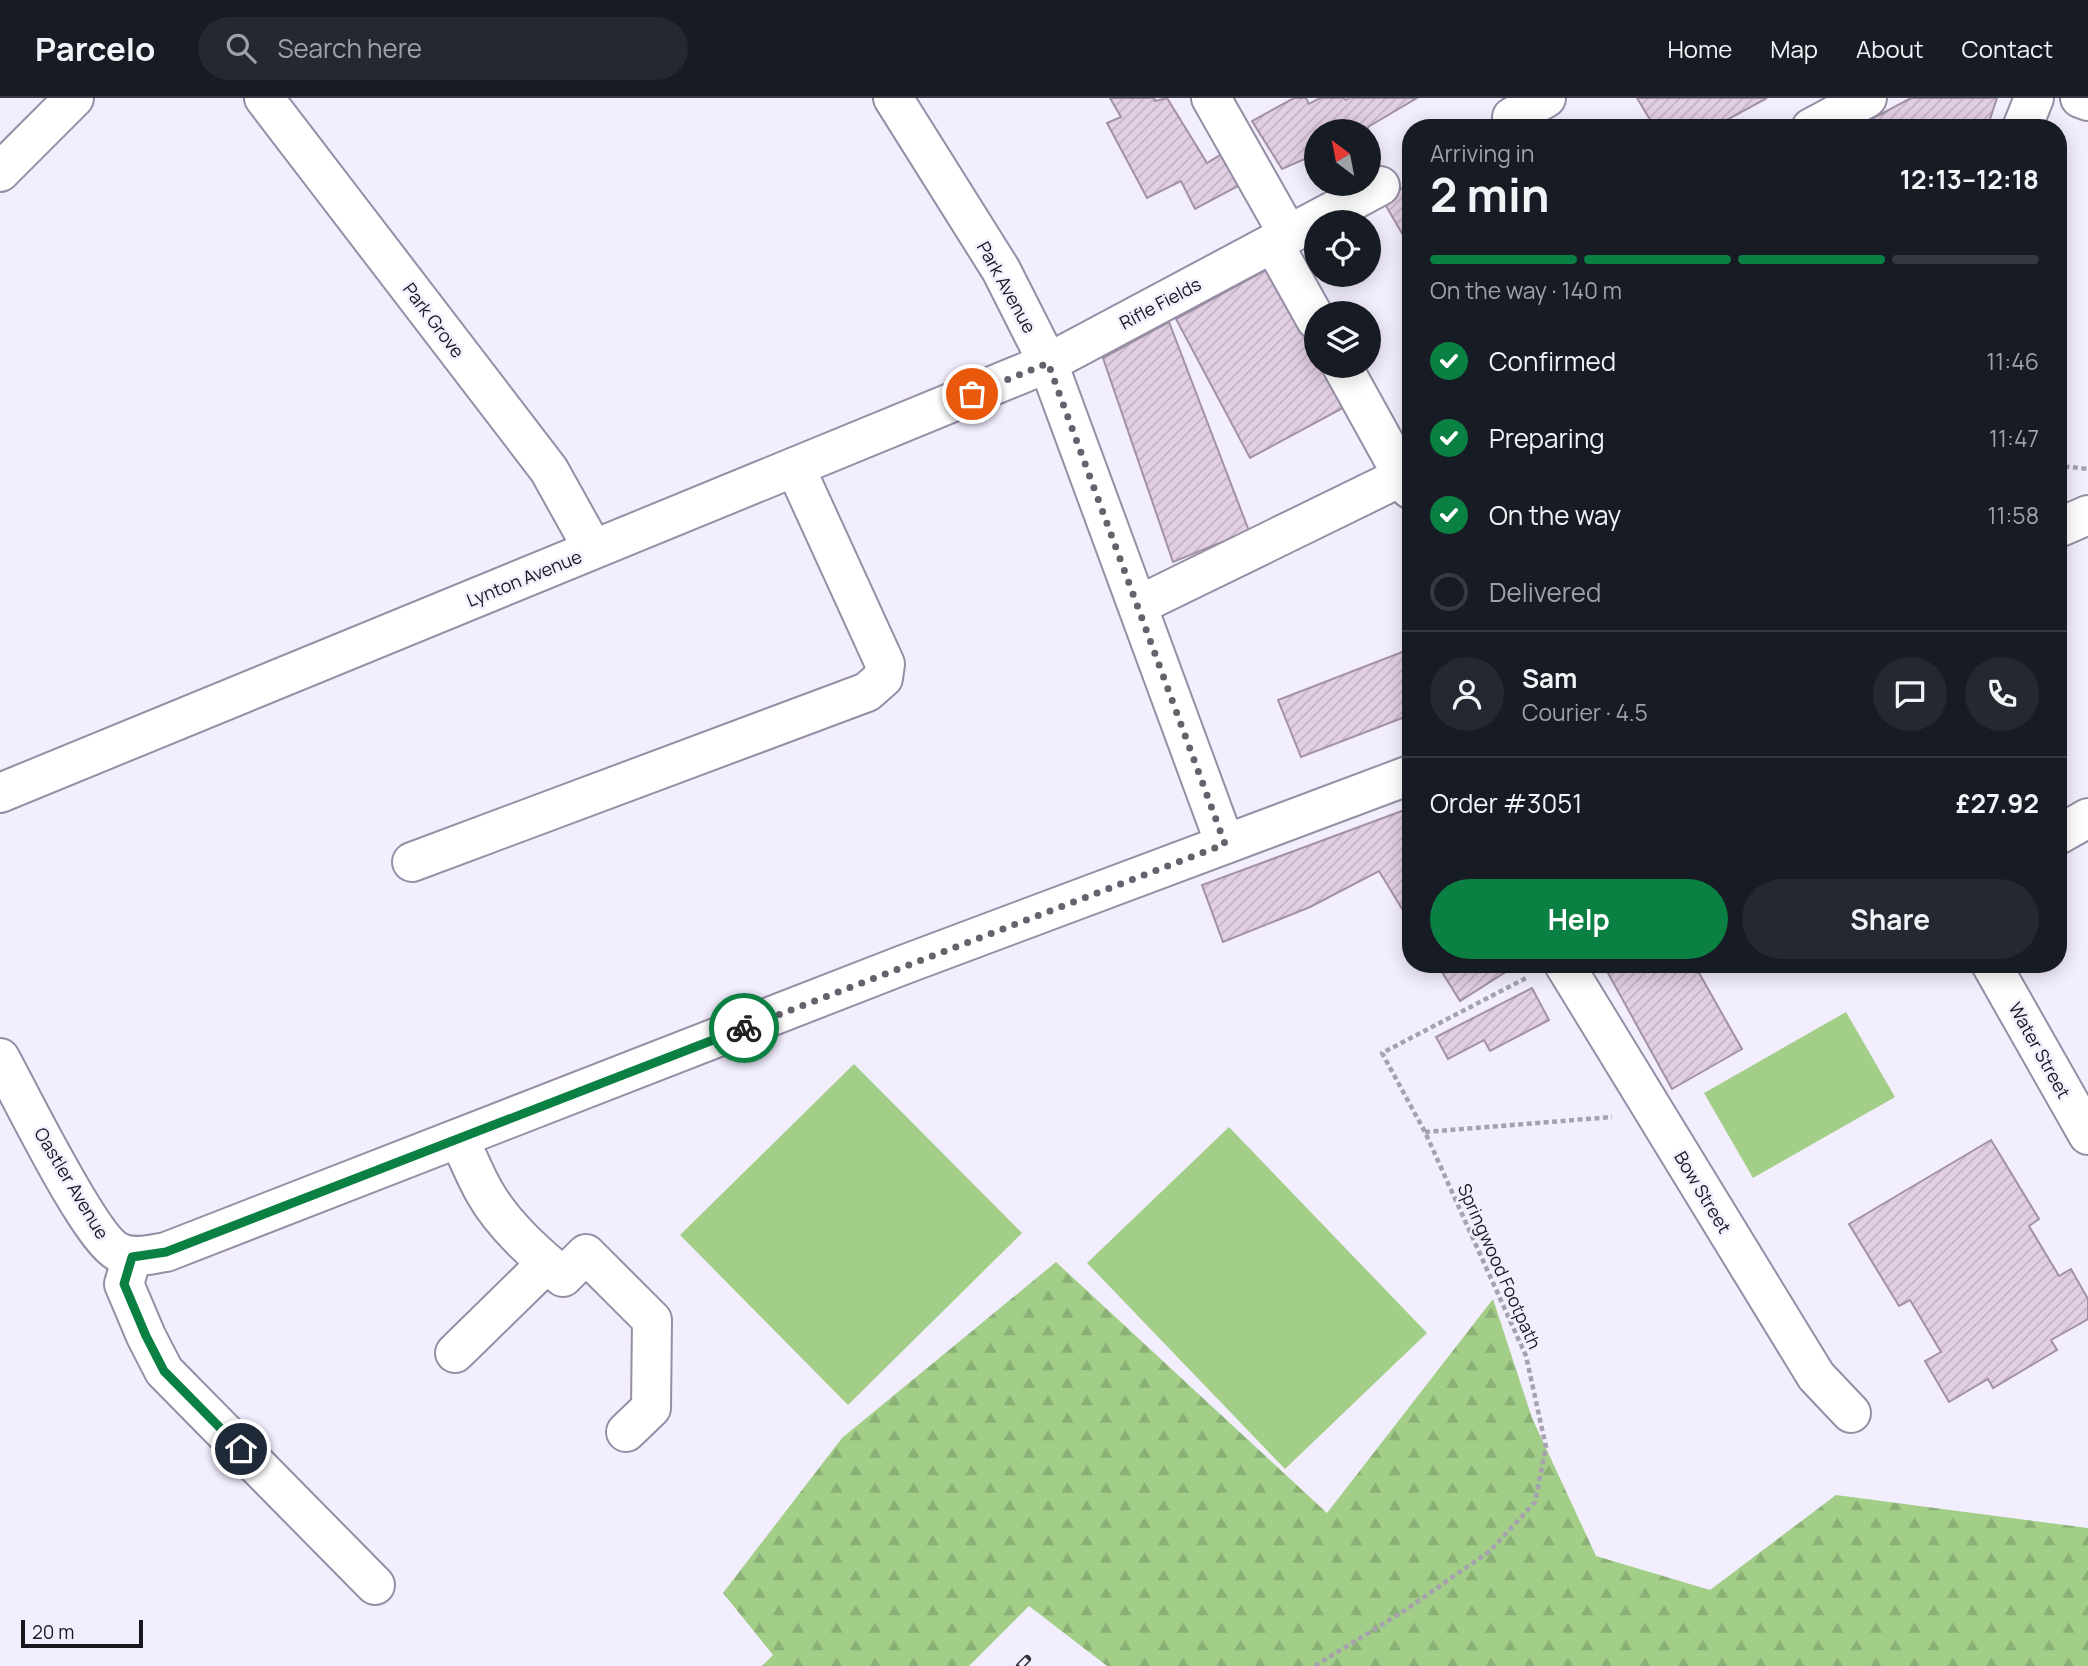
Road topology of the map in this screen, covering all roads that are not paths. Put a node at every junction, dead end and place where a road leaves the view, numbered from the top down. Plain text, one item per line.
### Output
1 (74, 98) edge
2 (264, 98) edge
3 (893, 98) edge
4 (1211, 98) edge
5 (1546, 98) edge
6 (1867, 98) edge
7 (2034, 98) edge
8 (2080, 98) edge
9 (2088, 101) edge
10 (1510, 114) edge
11 (1828, 119) edge
12 (2026, 119) edge
13 (0, 172) edge
14 (1361, 196) edge
15 (1281, 239) junction
16 (1308, 301) edge
17 (1048, 363) junction
18 (1349, 378) edge
19 (795, 467) junction
20 (1402, 473) edge
21 (1402, 484) edge
22 (2088, 516) edge
23 (2067, 524) edge
24 (593, 549) junction
25 (1139, 606) junction
26 (1402, 778) edge
27 (0, 793) edge
28 (2088, 818) edge
29 (2067, 830) edge
30 (1225, 844) junction
31 (412, 862) dead end
32 (1556, 973) edge
33 (1996, 973) edge
34 (0, 1058) edge
35 (2088, 1135) edge
36 (459, 1139) junction
37 (132, 1257) junction
38 (547, 1263) junction
39 (454, 1353) dead end
40 (1852, 1413) dead end
41 (626, 1432) dead end
42 (375, 1585) dead end

1 - 13 street
2 - 24 street, Park Grove
3 - 17 street, Park Avenue
4 - 15 street
5 - 10 street
6 - 11 street
7 - 12 street
8 - 9 street
14 - 15 street, Rifle Fields
15 - 16 street
15 - 17 street, Rifle Fields
17 - 19 street, Lynton Avenue
17 - 25 street, Park Avenue
18 - 20 street
19 - 24 street, Lynton Avenue
19 - 31 street
21 - 25 street
22 - 23 street
24 - 27 street, Lynton Avenue
25 - 30 street, Park Avenue
26 - 30 street
28 - 29 street
30 - 36 street
32 - 40 street, Bow Street
33 - 35 street, Water Street
34 - 37 street, Oastler Avenue
36 - 37 street
36 - 38 street
37 - 42 street
38 - 39 street
38 - 41 street

